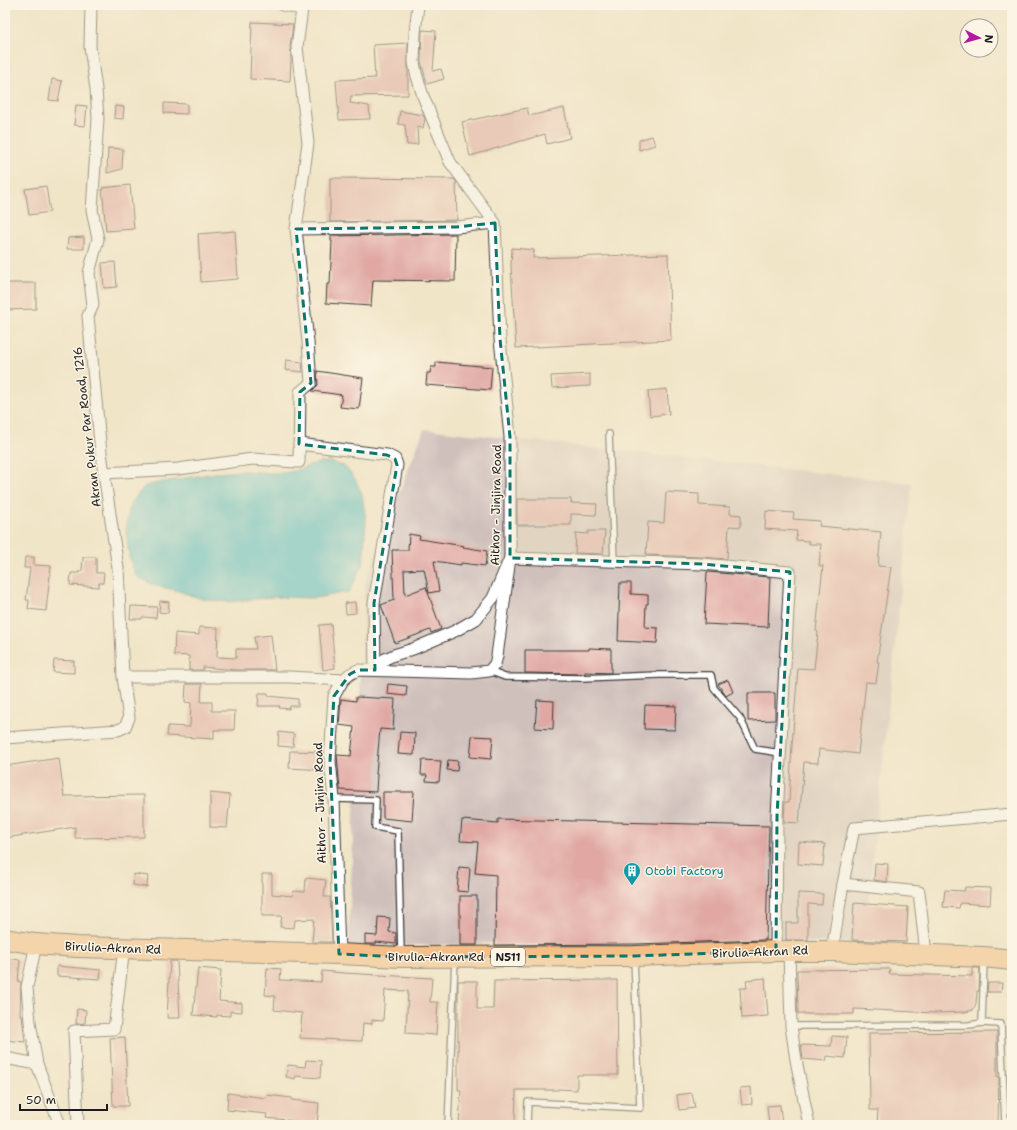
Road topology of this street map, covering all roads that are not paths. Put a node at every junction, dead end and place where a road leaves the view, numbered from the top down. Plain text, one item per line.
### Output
1 (91, 5) edge
2 (282, 5) edge
3 (418, 5) edge
4 (495, 223) junction
5 (296, 229) junction
6 (609, 434) dead end
7 (300, 444) junction
8 (104, 473) junction
9 (510, 558) junction
10 (614, 562) junction
11 (375, 670) junction
12 (489, 671) junction
13 (123, 677) junction
14 (343, 680) junction
15 (5, 738) edge
16 (780, 753) junction
17 (334, 799) junction
18 (1012, 814) edge
19 (843, 884) junction
20 (5, 938) edge
21 (36, 944) junction
22 (124, 948) junction
23 (832, 950) junction
24 (783, 951) junction
25 (339, 954) junction
26 (926, 954) junction
27 (634, 956) junction
28 (401, 957) junction
29 (455, 957) junction
30 (984, 957) junction
31 (1012, 960) edge
32 (982, 1023) junction
33 (791, 1026) junction
34 (5, 1058) edge
35 (37, 1064) junction
36 (60, 1125) edge
37 (78, 1125) edge
38 (448, 1125) edge
39 (528, 1125) edge
40 (809, 1125) edge
41 (1005, 1125) edge

1 - 8 street, Akran Pukur Par Road, 1216
2 - 5 street
3 - 4 street
4 - 5 street
4 - 9 street, Aithor - Jinjira Road
5 - 7 street
6 - 10 lane
7 - 8 street
7 - 11 street
8 - 13 street, Akran Pukur Par Road, 1216
9 - 10 street
9 - 11 street
9 - 12 street, Aithor - Jinjira Road
10 - 16 street
11 - 12 street
11 - 14 street
12 - 16 lane
13 - 14 street
13 - 15 street, Akran Pukur Par Road, 1216
14 - 17 street, Aithor - Jinjira Road
16 - 24 street
17 - 25 street, Aithor - Jinjira Road
17 - 28 lane
18 - 19 street
19 - 23 street
19 - 26 street
20 - 21 highway, Birulia-Akran Rd / N511
21 - 22 highway, Birulia-Akran Rd / N511
21 - 35 street
22 - 25 highway, Birulia-Akran Rd / N511
22 - 37 street
23 - 24 highway, Birulia-Akran Rd / N511
23 - 26 highway, Birulia-Akran Rd / N511
24 - 27 highway, Birulia-Akran Rd / N511
24 - 33 street
25 - 28 highway, Birulia-Akran Rd / N511
26 - 30 highway, Birulia-Akran Rd / N511
27 - 29 highway, Birulia-Akran Rd / N511
27 - 39 lane
28 - 29 highway, Birulia-Akran Rd / N511
29 - 38 lane
30 - 31 highway, Birulia-Akran Rd / N511
30 - 32 lane
32 - 33 lane
32 - 41 lane
33 - 40 street
34 - 35 street
35 - 36 street

